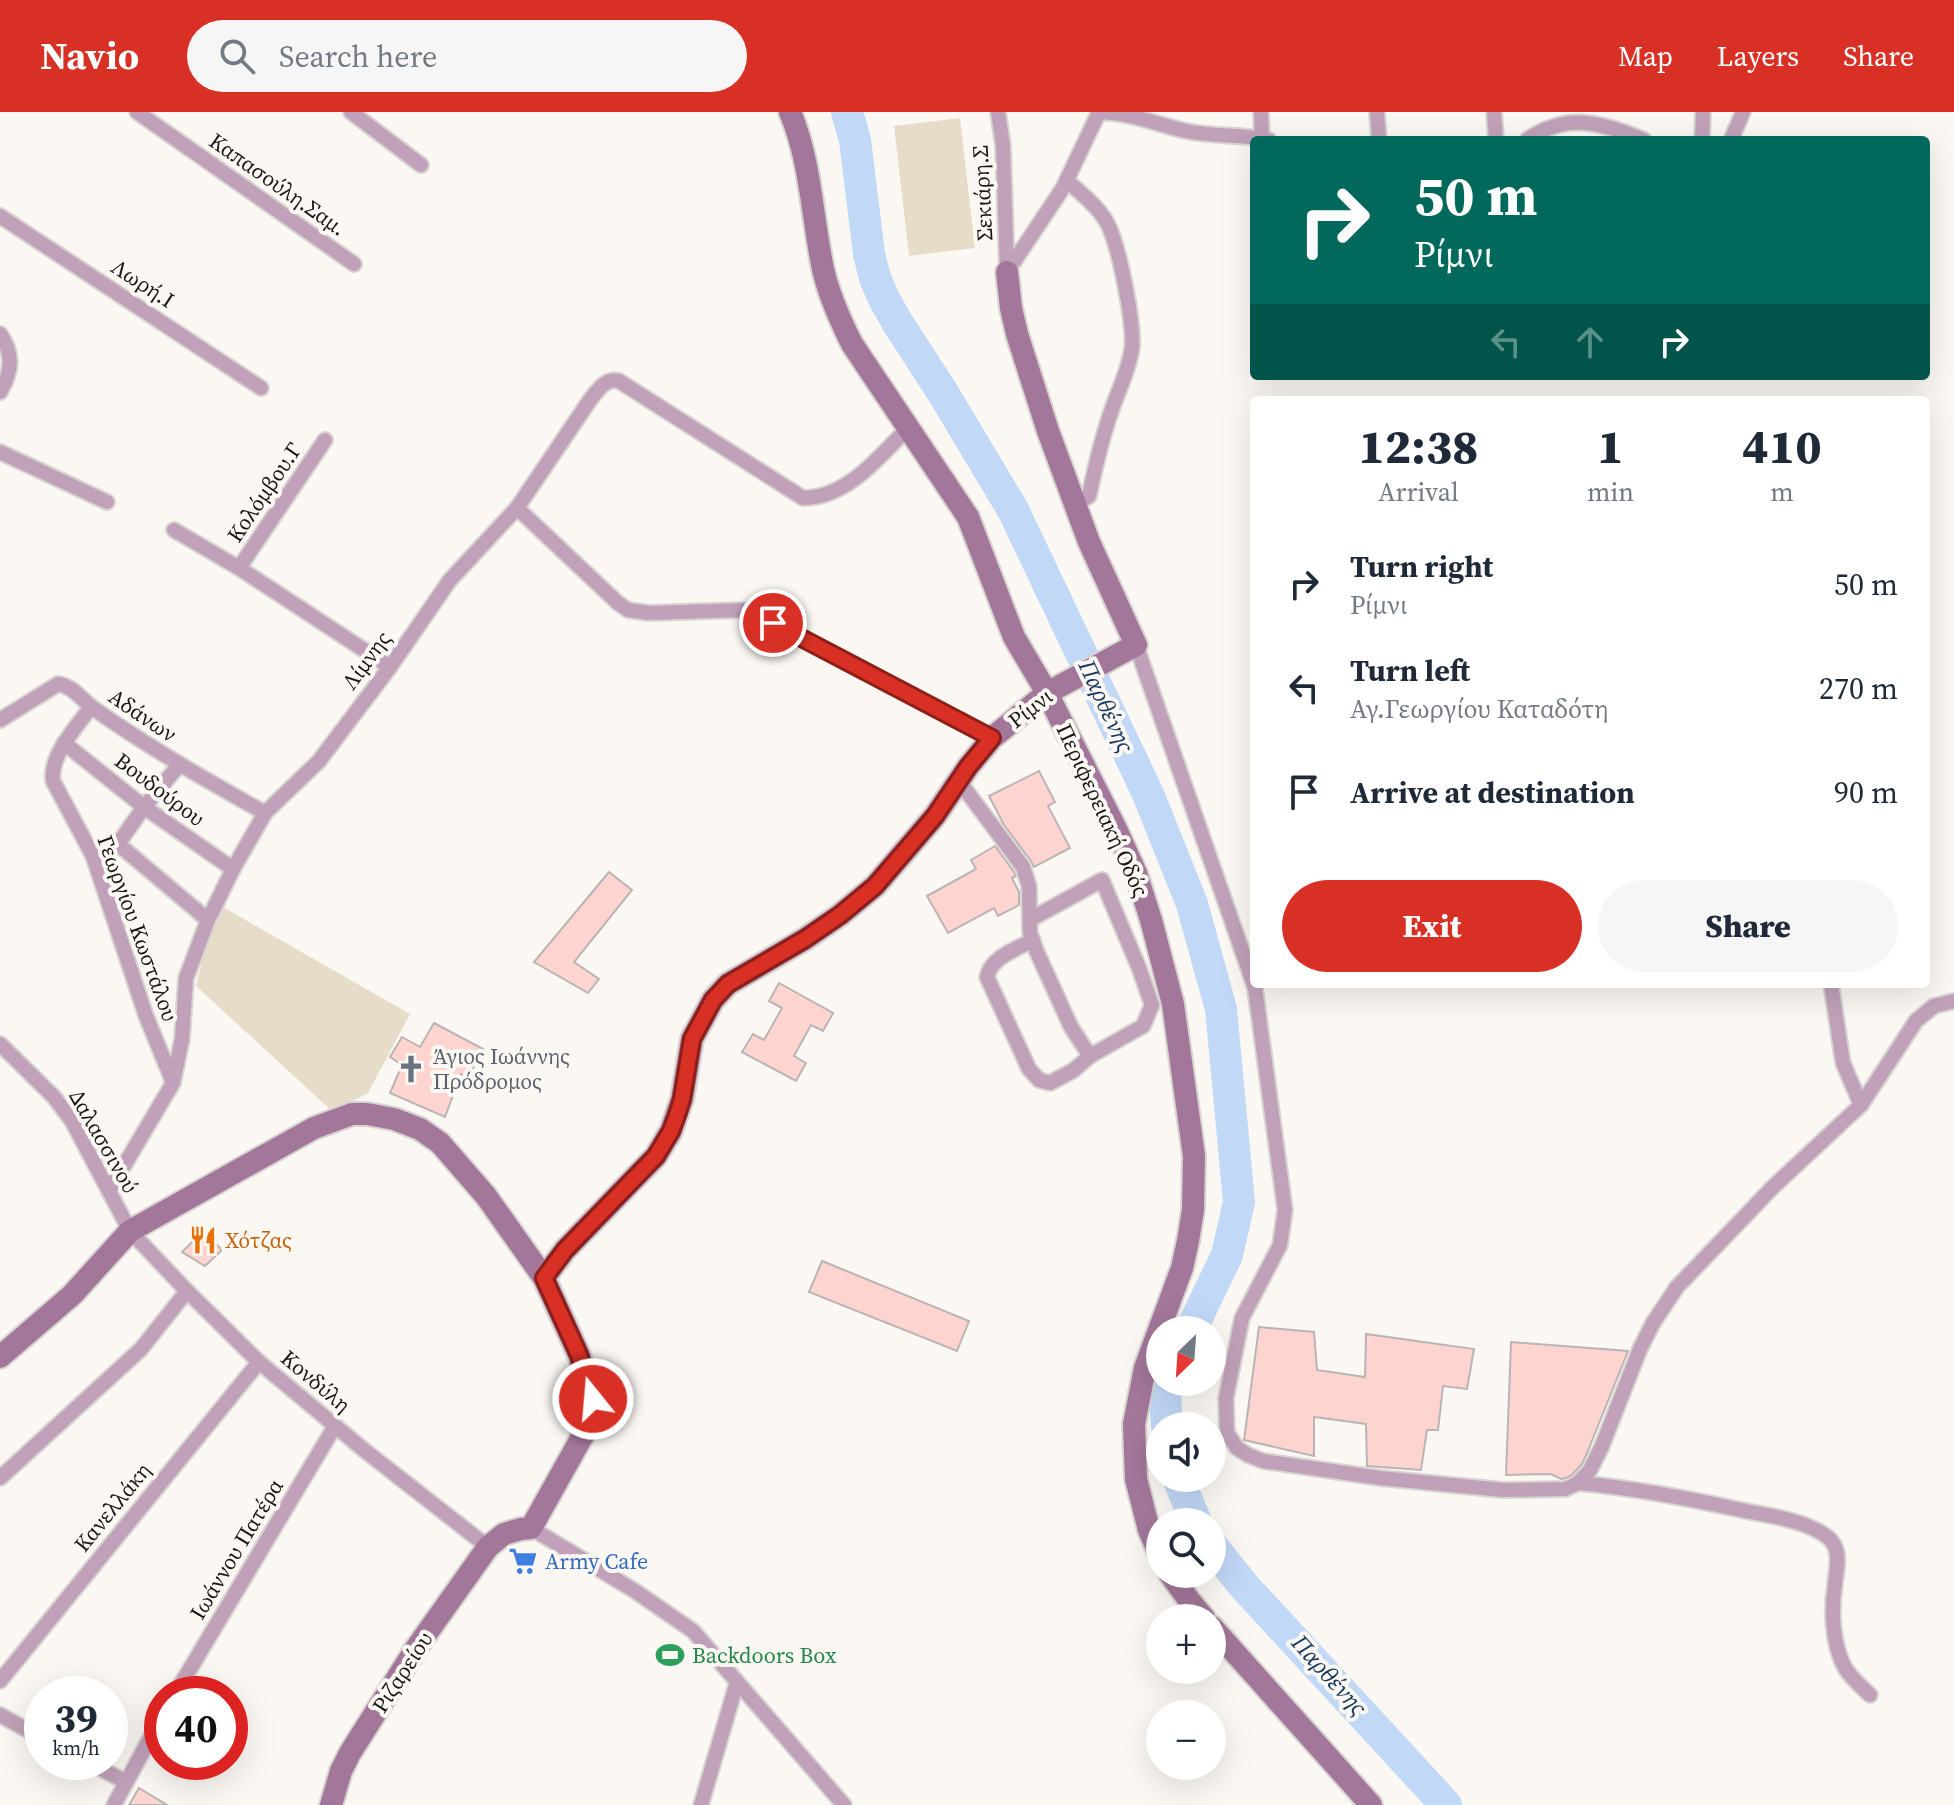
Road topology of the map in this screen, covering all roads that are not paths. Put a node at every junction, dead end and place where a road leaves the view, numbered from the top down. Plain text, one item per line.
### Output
1 (137, 112) edge
2 (351, 112) edge
3 (790, 112) edge
4 (998, 112) edge
5 (1099, 112) edge
6 (1261, 112) edge
7 (1377, 112) edge
8 (1494, 112) edge
9 (1703, 112) edge
10 (1743, 112) edge
11 (1141, 115) edge
12 (1549, 118) edge
13 (1265, 136) edge
14 (1379, 136) edge
15 (1496, 136) edge
16 (1531, 136) edge
17 (1634, 136) edge
18 (1702, 136) edge
19 (1733, 136) edge
20 (1250, 137) edge
21 (421, 165) dead end
22 (1067, 181) junction
23 (0, 216) edge
24 (354, 264) dead end
25 (1007, 272) junction
26 (0, 334) edge
27 (261, 388) dead end
28 (0, 392) edge
29 (908, 428) junction
30 (325, 440) dead end
31 (0, 452) edge
32 (107, 502) dead end
33 (1075, 505) junction
34 (517, 508) junction
35 (174, 530) dead end
36 (239, 568) junction
37 (1136, 645) junction
38 (390, 667) junction
39 (1047, 693) junction
40 (91, 707) junction
41 (0, 720) edge
42 (992, 738) junction
43 (64, 743) junction
44 (179, 765) junction
45 (959, 781) junction
46 (144, 807) junction
47 (265, 813) junction
48 (118, 844) junction
49 (93, 856) junction
50 (233, 869) junction
51 (1031, 919) junction
52 (208, 920) junction
53 (1033, 940) junction
54 (1250, 974) edge
55 (1255, 988) edge
56 (1832, 988) edge
57 (1954, 1001) edge
58 (0, 1044) edge
59 (1090, 1056) junction
60 (173, 1083) junction
61 (1861, 1105) junction
62 (109, 1191) junction
63 (130, 1231) junction
64 (544, 1278) junction
65 (187, 1291) junction
66 (0, 1357) edge
67 (259, 1362) junction
68 (335, 1426) junction
69 (0, 1478) edge
70 (1578, 1483) junction
71 (1146, 1518) edge
72 (531, 1528) junction
73 (488, 1547) junction
74 (1180, 1588) edge
75 (1192, 1604) edge
76 (1226, 1643) edge
77 (186, 1676) edge
78 (0, 1681) edge
79 (737, 1682) junction
80 (1870, 1695) dead end
81 (0, 1715) edge
82 (24, 1728) edge
83 (144, 1749) edge
84 (122, 1780) edge
85 (126, 1782) junction
86 (114, 1805) edge
87 (331, 1805) edge
88 (701, 1805) edge
89 (844, 1805) edge
90 (1371, 1805) edge

1 - 24 street, Καπασούλη.Σαμ.
2 - 21 street
3 - 29 street, Περιφερειακή Οδός
4 - 25 street, Σεκιάρη.Σ
5 - 11 street
5 - 22 street
6 - 13 street
7 - 14 street
8 - 15 street
9 - 18 street
10 - 19 street
11 - 20 street
12 - 16 street
12 - 17 street
22 - 25 street
22 - 33 street
23 - 27 street, Λωρή.Ι
25 - 33 street
26 - 28 street
29 - 34 street, Λίμνης
29 - 39 street, Περιφερειακή Οδός
30 - 36 street, Κολόμβου.Γ
31 - 32 street
33 - 37 street
34 - 38 street, Λίμνης
34 - 42 street
35 - 36 street, Κολόμβου.Γ
36 - 38 street, Κολόμβου.Γ
37 - 39 street, Ρίμνι
37 - 54 street
38 - 47 street, Λίμνης
39 - 42 street, Ρίμνι
39 - 71 street, Περιφερειακή Οδός
40 - 41 street, Αδάνων
40 - 43 street, Γεωργίου Κωστάλου
40 - 44 street, Αδάνων
42 - 45 street, Ρίμνι
43 - 46 street, Βουδούρου
43 - 49 street, Γεωργίου Κωστάλου
44 - 46 street
44 - 47 street, Αδάνων
45 - 51 street
45 - 64 street, Ρίμνι
46 - 48 street
46 - 50 street, Βουδούρου
47 - 50 street, Λίμνης
48 - 49 street
48 - 52 street
49 - 60 street, Γεωργίου Κωστάλου
50 - 52 street, Λίμνης
51 - 53 street
51 - 59 street
52 - 60 street, Λίμνης
53 - 59 street
53 - 59 street
55 - 70 street
56 - 61 street
57 - 61 street
58 - 62 street, Δαλασσινού
60 - 62 street, Λίμνης
61 - 70 street
62 - 63 street, Δαλασσινού
63 - 64 street
63 - 65 street, Κονδύλη
63 - 66 street
64 - 72 street
65 - 67 street, Κονδύλη
65 - 69 street
67 - 68 street, Κονδύλη
67 - 78 street, Κανελλάκη
68 - 73 street, Κονδύλη
68 - 77 street, Ιωάννου Πατέρα
70 - 80 street
72 - 73 street
72 - 79 street
73 - 87 street, Ριζαρείου
74 - 75 street
76 - 90 street
79 - 88 street
79 - 89 street
81 - 82 street
83 - 85 street
84 - 85 street
85 - 86 street

